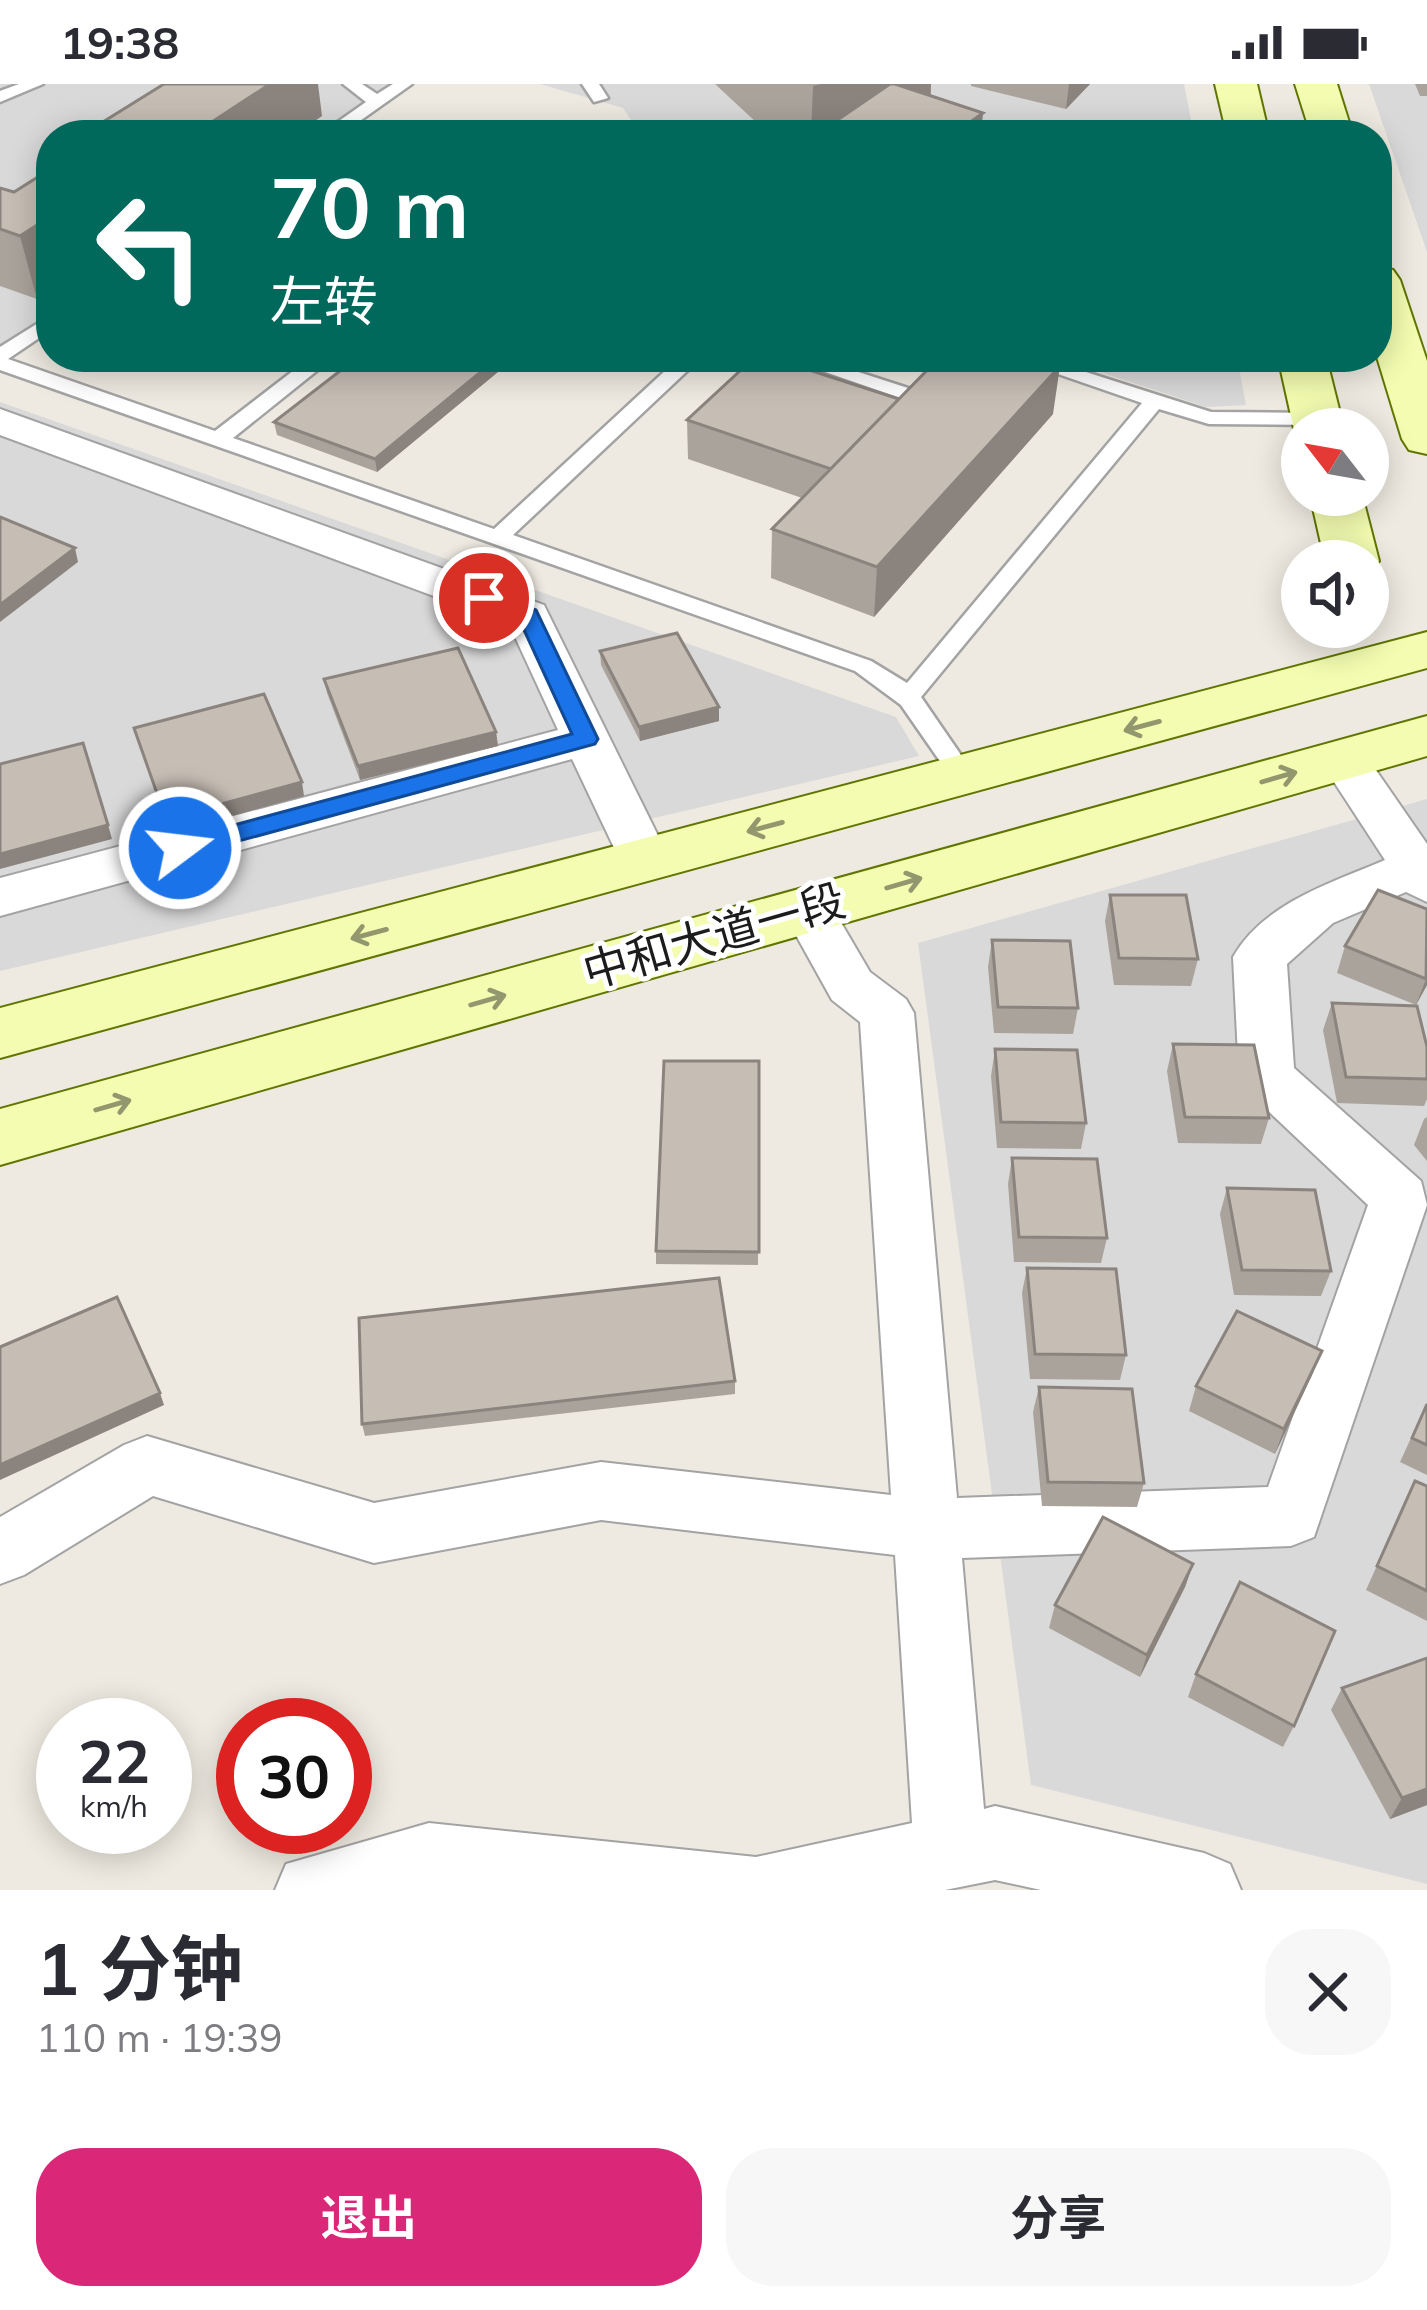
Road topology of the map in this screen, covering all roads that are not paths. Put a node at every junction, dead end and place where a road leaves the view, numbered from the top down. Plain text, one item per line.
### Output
1 (35, 84) edge
2 (351, 84) edge
3 (404, 84) edge
4 (1236, 84) edge
5 (1316, 84) edge
6 (0, 97) edge
7 (377, 102) junction
8 (350, 120) edge
9 (1244, 120) edge
10 (1327, 120) edge
11 (1392, 328) edge
12 (36, 332) edge
13 (0, 360) edge
14 (36, 370) edge
15 (305, 372) edge
16 (676, 372) edge
17 (838, 372) edge
18 (939, 372) edge
19 (1066, 372) edge
20 (1306, 372) edge
21 (31, 374) junction
22 (1155, 400) junction
23 (1314, 408) edge
24 (0, 421) edge
25 (1281, 422) edge
26 (218, 439) junction
27 (1427, 439) edge
28 (498, 537) junction
29 (1400, 657) edge
30 (909, 696) junction
31 (1427, 736) edge
32 (586, 739) junction
33 (1343, 759) junction
34 (962, 774) junction
35 (644, 860) junction
36 (1421, 876) edge
37 (0, 897) edge
38 (808, 910) junction
39 (0, 1033) edge
40 (0, 1137) edge
41 (1414, 1204) edge
42 (926, 1529) junction
43 (0, 1553) edge
44 (951, 1853) junction
45 (312, 1890) edge
46 (745, 1890) edge
47 (766, 1890) edge
48 (1204, 1890) edge

1 - 6 lane
2 - 7 lane
3 - 7 lane
4 - 9 main road
5 - 10 main road
7 - 8 lane
11 - 27 main road
12 - 13 lane
13 - 21 lane
14 - 21 lane
15 - 26 lane
16 - 28 lane
17 - 18 lane
19 - 22 lane
20 - 23 main road
21 - 26 lane
22 - 25 lane
22 - 30 lane
24 - 32 street
26 - 28 lane
28 - 30 lane
29 -> 34 main road
30 - 34 lane
31 - 33 main road, 中和大道一段
32 - 35 street
32 - 37 street
33 - 36 street
38 -> 33 main road, 中和大道一段
34 -> 35 main road
35 -> 39 main road
36 - 41 street
40 -> 38 main road, 中和大道一段
38 - 42 street
41 - 42 street
42 - 43 street
42 - 44 street
44 - 47 street
44 - 48 street
45 - 46 street

